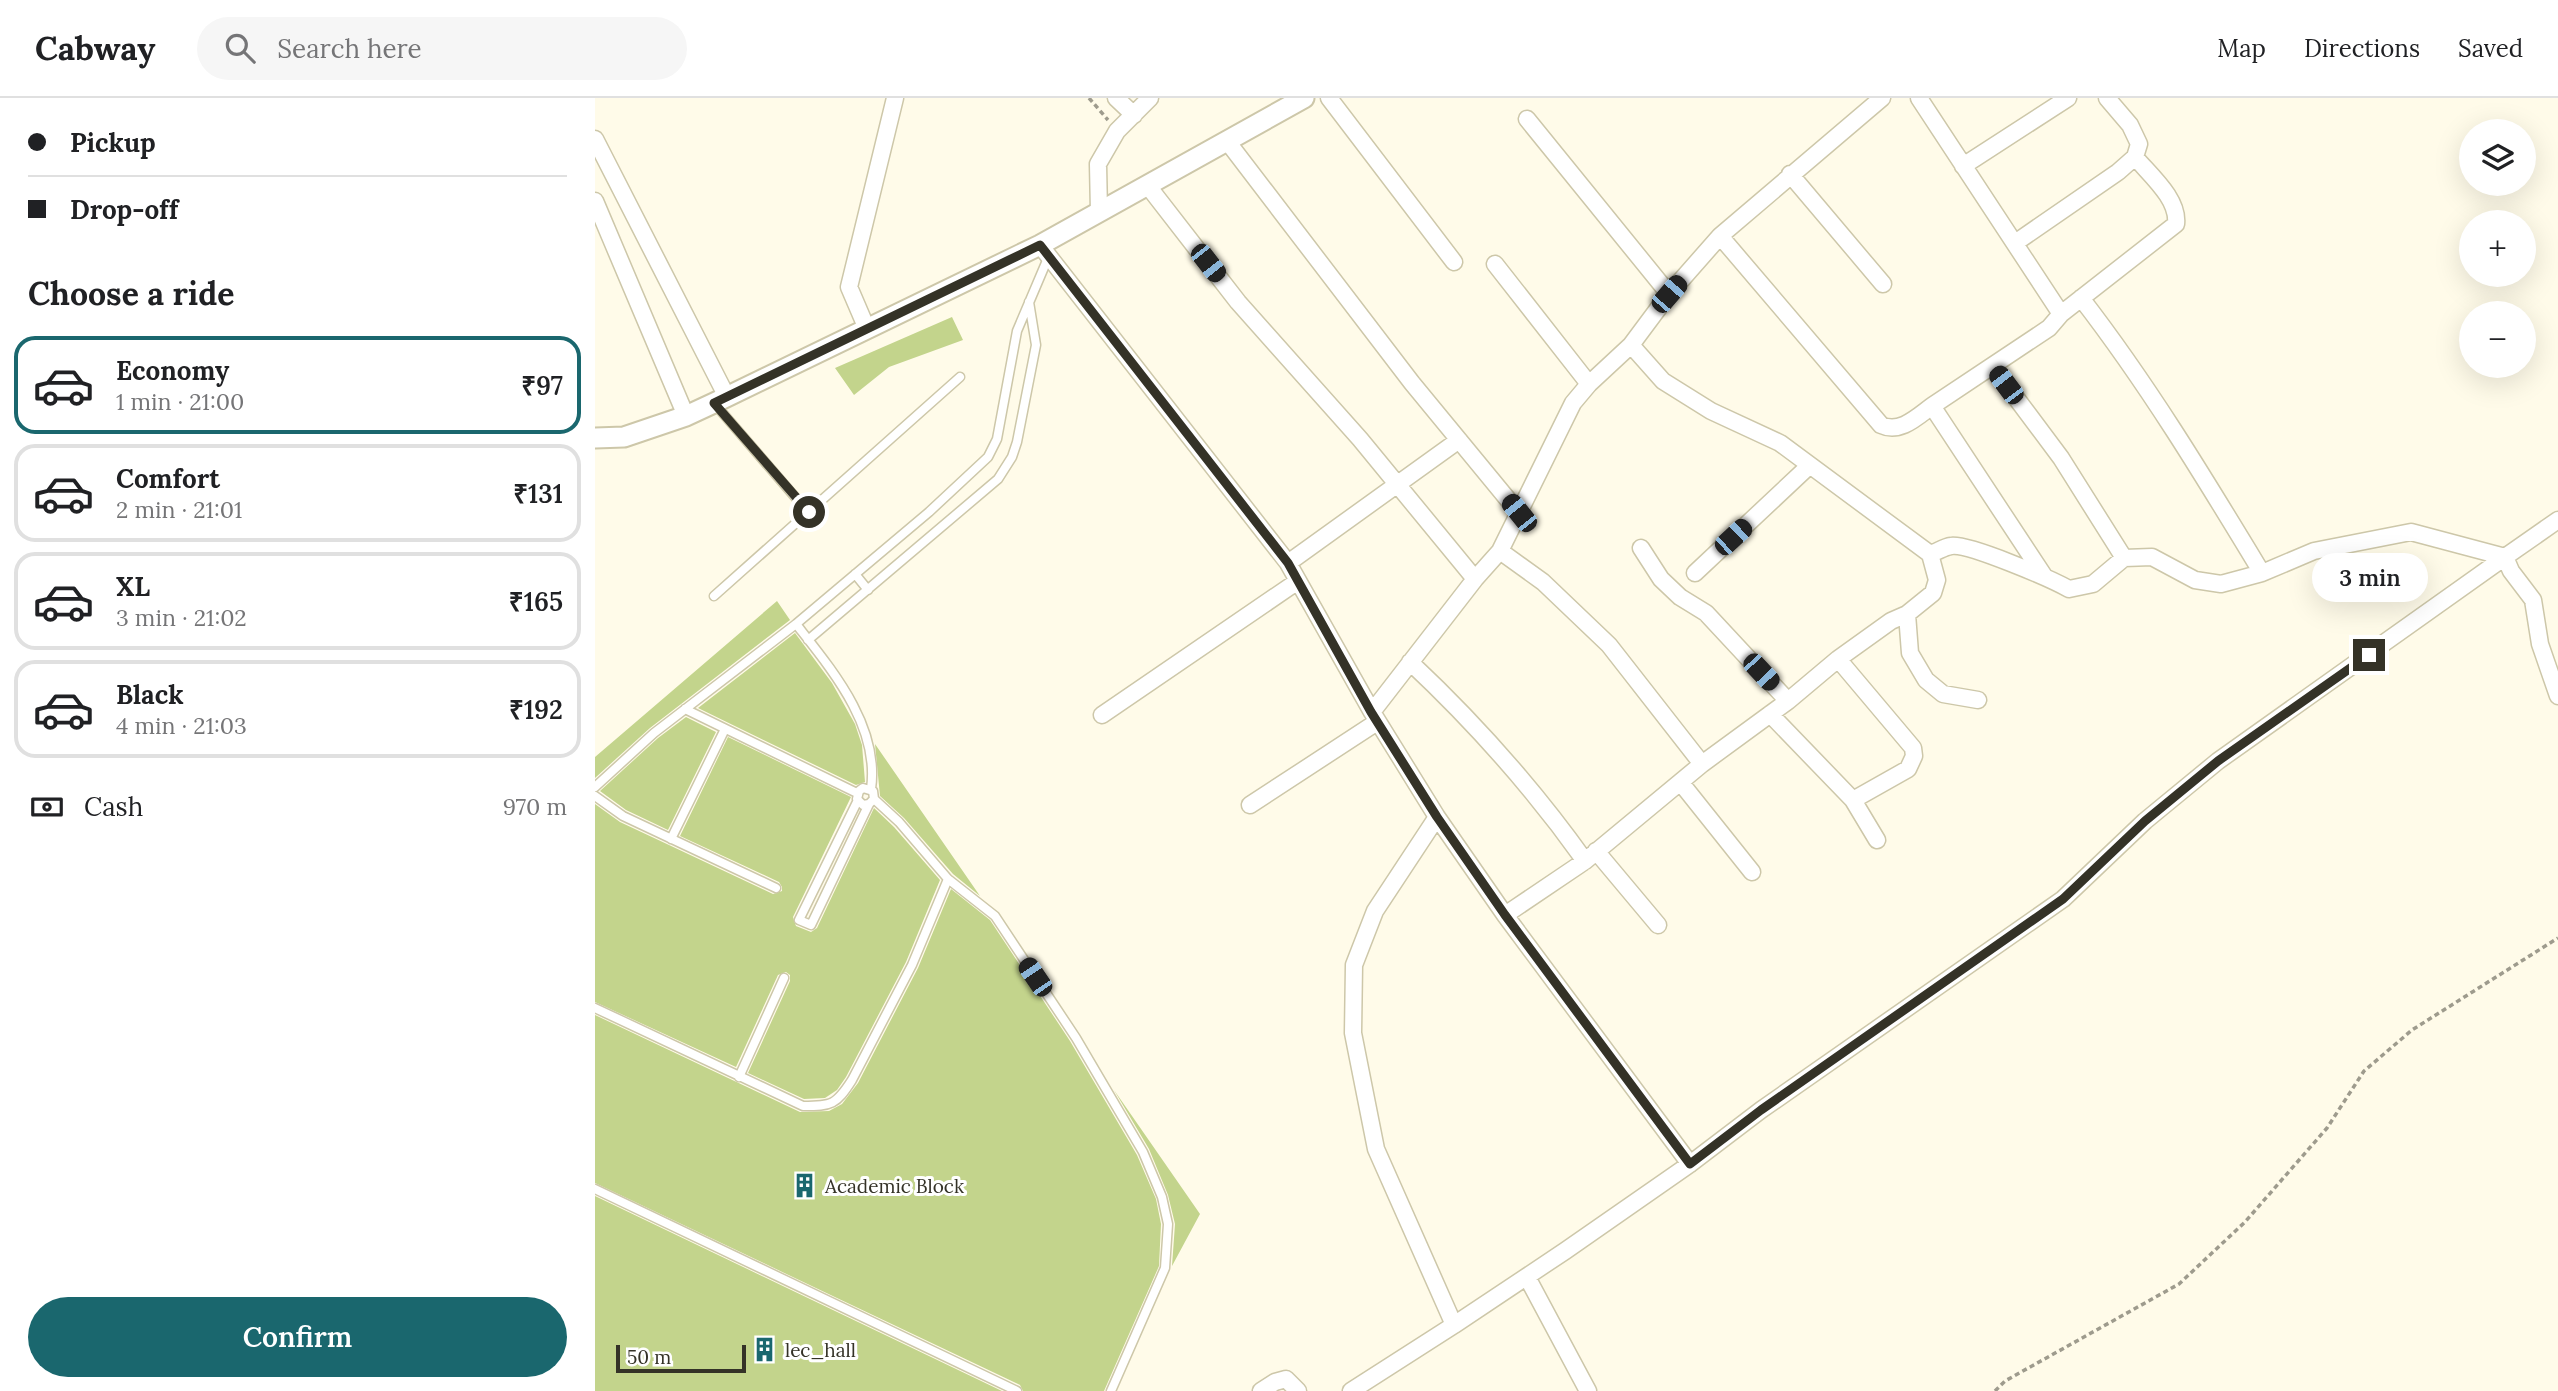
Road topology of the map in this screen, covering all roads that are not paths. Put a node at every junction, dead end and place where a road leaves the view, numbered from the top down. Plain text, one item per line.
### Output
1 (895, 98) edge
2 (1116, 98) edge
3 (1150, 98) edge
4 (1304, 98) edge
5 (1329, 98) edge
6 (1882, 98) edge
7 (1919, 98) edge
8 (2068, 98) edge
9 (2107, 98) edge
10 (1134, 115) junction
11 (1527, 119) dead end
12 (595, 139) edge
13 (1227, 141) junction
14 (2135, 157) junction
15 (1963, 166) junction
16 (1790, 174) junction
17 (1147, 186) junction
18 (595, 201) edge
19 (1099, 212) junction
20 (1720, 236) junction
21 (2015, 243) junction
22 (1044, 252) junction
23 (1454, 262) dead end
24 (1495, 264) dead end
25 (1883, 284) dead end
26 (1669, 294) junction
27 (2081, 298) junction
28 (1029, 302) junction
29 (2061, 314) junction
30 (867, 329) junction
31 (1631, 345) junction
32 (1993, 367) junction
33 (960, 377) dead end
34 (1589, 384) junction
35 (721, 400) junction
36 (1932, 406) junction
37 (686, 416) junction
38 (595, 438) edge
39 (1459, 440) junction
40 (1809, 466) junction
41 (1395, 485) junction
42 (809, 512) junction
43 (1519, 513) junction
44 (2558, 520) edge
45 (1641, 548) dead end
46 (1500, 551) junction
47 (1930, 554) junction
48 (2505, 557) junction
49 (2124, 558) junction
50 (1288, 563) junction
51 (1695, 573) dead end
52 (2262, 573) junction
53 (855, 574) junction
54 (2044, 576) junction
55 (1475, 579) junction
56 (1298, 581) junction
57 (868, 590) junction
58 (715, 596) dead end
59 (1907, 614) junction
60 (796, 624) junction
61 (808, 640) junction
62 (1838, 660) junction
63 (1410, 662) junction
64 (2558, 696) edge
65 (1978, 700) dead end
66 (1789, 701) junction
67 (685, 709) junction
68 (1770, 714) junction
69 (1102, 715) dead end
70 (1374, 717) junction
71 (725, 729) junction
72 (1702, 764) junction
73 (1681, 783) junction
74 (595, 787) edge
75 (871, 789) junction
76 (595, 796) edge
77 (857, 797) junction
78 (1853, 800) junction
79 (871, 802) junction
80 (1250, 805) dead end
81 (1437, 817) junction
82 (671, 839) junction
83 (1877, 840) dead end
84 (1590, 856) junction
85 (1752, 872) dead end
86 (948, 878) junction
87 (776, 888) dead end
88 (1505, 915) junction
89 (1658, 925) dead end
90 (783, 978) dead end
91 (595, 1008) edge
92 (739, 1077) junction
93 (1690, 1164) junction
94 (595, 1189) edge
95 (1527, 1276) junction
96 (1454, 1325) junction
97 (1017, 1391) edge
98 (1111, 1391) edge
99 (1261, 1391) edge
100 (1298, 1391) edge
101 (1351, 1391) edge
102 (1588, 1391) edge

1 - 30 street
2 - 10 street
3 - 10 street
4 - 13 street
5 - 23 street
6 - 16 street
7 - 15 street
8 - 15 street
9 - 14 street
10 - 19 street
11 - 26 street
12 - 35 street
13 - 17 street
13 - 39 street
14 - 21 street
14 - 27 street
15 - 21 street
16 - 20 street
16 - 25 street
17 - 19 street
17 - 41 street
18 - 37 street
19 - 22 street
20 - 26 street
20 - 36 street
21 - 29 street
22 - 28 lane
22 - 30 street
22 - 50 street
24 - 34 street
26 - 31 street
27 - 29 street
27 - 52 street
28 - 53 lane
28 - 57 lane
29 - 32 street
30 - 35 street
31 - 34 street
31 - 40 street
32 - 36 street
32 - 49 street
33 - 42 lane
34 - 43 street
35 - 37 street
35 - 42 lane
36 - 54 street
37 - 38 street
39 - 41 street
39 - 43 street
40 - 47 street
40 - 51 street
41 - 50 street
41 - 55 street
42 - 58 lane
43 - 46 street
44 - 48 street
45 - 66 street
46 - 55 street
46 - 72 street
47 - 54 street
47 - 59 street
48 - 52 street
48 - 64 street
48 - 93 street
49 - 52 street
49 - 54 street
50 - 56 street
53 - 57 lane
53 - 60 lane
55 - 63 street
56 - 69 street
56 - 70 street
57 - 61 lane
59 - 62 street
59 - 65 street
60 - 61 lane
60 - 67 lane
61 - 75 lane
62 - 66 street
62 - 78 street
63 - 70 street
63 - 84 street
66 - 68 street
67 - 71 lane
67 - 74 lane
68 - 72 street
68 - 78 street
70 - 80 street
70 - 81 street
71 - 77 lane
71 - 82 lane
72 - 73 street
73 - 84 street
73 - 85 street
75 - 77 lane
75 - 79 lane
76 - 82 lane
77 - 79 lane
77 - 79 lane
78 - 83 street
79 - 86 lane
81 - 88 street
81 - 96 street
82 - 87 lane
84 - 88 street
84 - 89 street
86 - 92 lane
86 - 98 lane
88 - 93 street
90 - 92 lane
91 - 92 lane
93 - 95 street
94 - 97 lane
95 - 96 street
95 - 102 street
96 - 101 street
99 - 100 street

